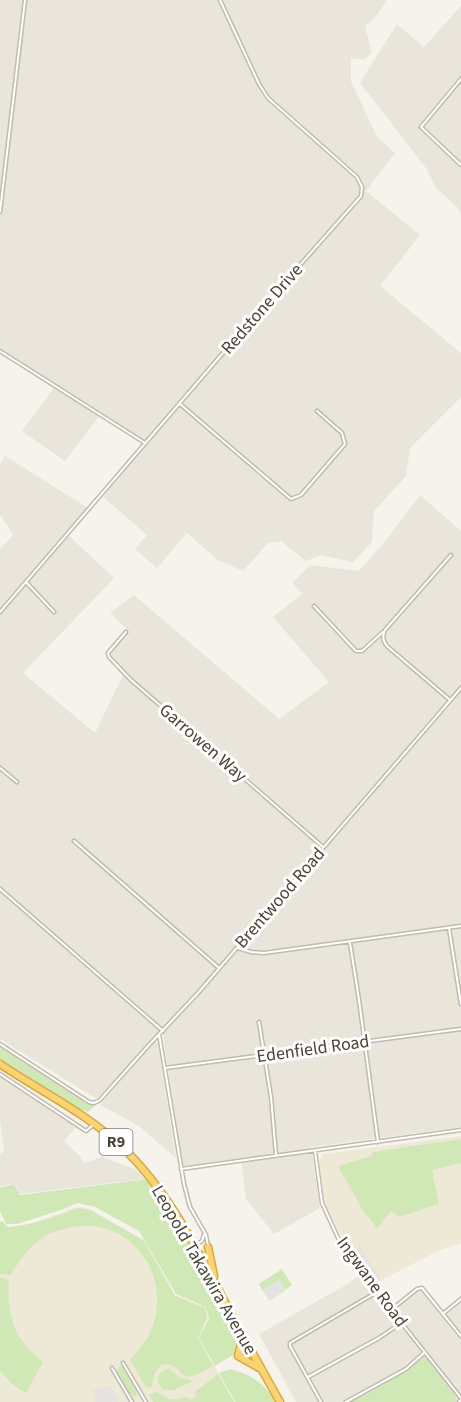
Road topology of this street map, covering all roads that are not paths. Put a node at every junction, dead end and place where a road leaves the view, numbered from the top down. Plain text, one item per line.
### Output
1 (25, 0) edge
2 (220, 0) edge
3 (461, 79) edge
4 (461, 165) edge
5 (0, 212) edge
6 (0, 351) edge
7 (180, 404) junction
8 (317, 411) dead end
9 (146, 444) junction
10 (451, 555) dead end
11 (26, 582) junction
12 (314, 606) dead end
13 (0, 612) edge
14 (54, 612) dead end
15 (386, 630) junction
16 (126, 632) dead end
17 (461, 688) edge
18 (450, 700) junction
19 (0, 768) edge
20 (17, 782) dead end
21 (75, 841) dead end
22 (323, 848) junction
23 (0, 889) edge
24 (461, 926) edge
25 (449, 928) junction
26 (350, 943) junction
27 (237, 948) junction
28 (219, 968) junction
29 (461, 1004) edge
30 (259, 1022) dead end
31 (461, 1029) edge
32 (163, 1031) junction
33 (159, 1034) junction
34 (364, 1042) junction
35 (0, 1044) edge
36 (264, 1056) junction
37 (0, 1064) edge
38 (165, 1068) junction
39 (0, 1074) edge
40 (94, 1124) junction
41 (461, 1130) edge
42 (378, 1142) junction
43 (315, 1151) junction
44 (276, 1155) junction
45 (181, 1169) junction
46 (204, 1232) junction
47 (194, 1246) junction
48 (208, 1247) junction
49 (199, 1255) junction
50 (214, 1281) junction
51 (377, 1292) junction
52 (461, 1299) edge
53 (391, 1310) junction
54 (444, 1313) junction
55 (401, 1323) junction
56 (243, 1335) junction
57 (461, 1336) edge
58 (425, 1353) junction
59 (123, 1362) dead end
60 (112, 1368) dead end
61 (262, 1370) junction
62 (308, 1377) junction
63 (460, 1400) edge
64 (132, 1402) edge
65 (146, 1402) edge
66 (280, 1402) edge
67 (321, 1402) edge
68 (346, 1402) edge

1 - 5 street
2 - 7 street, Redstone Drive
3 - 4 street
6 - 9 street
7 - 8 street
7 - 9 street, Redstone Drive
9 - 11 street, Redstone Drive
10 - 15 street
11 - 13 street, Redstone Drive
11 - 14 street
12 - 15 street
15 - 18 street
16 - 22 street, Garrowen Way
17 - 18 street, Brentwood Road
18 - 22 street, Brentwood Road
19 - 20 street
21 - 28 street
22 - 27 street, Brentwood Road
23 - 32 street
24 - 25 street
25 - 26 street
25 - 29 street
26 - 27 street
26 - 34 street
27 - 28 street, Brentwood Road
28 - 32 street, Brentwood Road
30 - 36 street
31 - 34 street, Edenfield Road
32 - 33 street, Brentwood Road
33 - 35 street, Brentwood Road
33 - 38 street
34 - 36 street, Edenfield Road
34 - 42 street
36 - 38 street, Edenfield Road
36 - 44 street
37 - 40 highway, Leopold Takawira Avenue / R9
38 - 45 street
39 - 40 street
40 - 47 highway, Leopold Takawira Avenue / R9
41 - 42 street
42 - 43 street
43 - 44 street
43 - 51 street, Ingwane Road
44 - 45 street
45 - 46 street
46 - 47 street
46 - 48 street
47 - 49 highway, Leopold Takawira Avenue / R9
48 - 49 street
48 - 50 highway
49 - 50 highway, Leopold Takawira Avenue / R9
50 - 56 highway, Leopold Takawira Avenue / R9
51 - 53 street, Ingwane Road
51 - 62 street
52 - 54 street
53 - 54 street
53 - 55 street, Ingwane Road
54 - 57 street
55 - 58 street, Ingwane Road
55 - 62 street
56 - 61 highway, Leopold Takawira Avenue / R9
56 - 61 highway
58 - 63 street, Ingwane Road
58 - 68 street
59 - 65 street
60 - 64 street
61 - 66 highway, Leopold Takawira Avenue / R9
62 - 67 street

